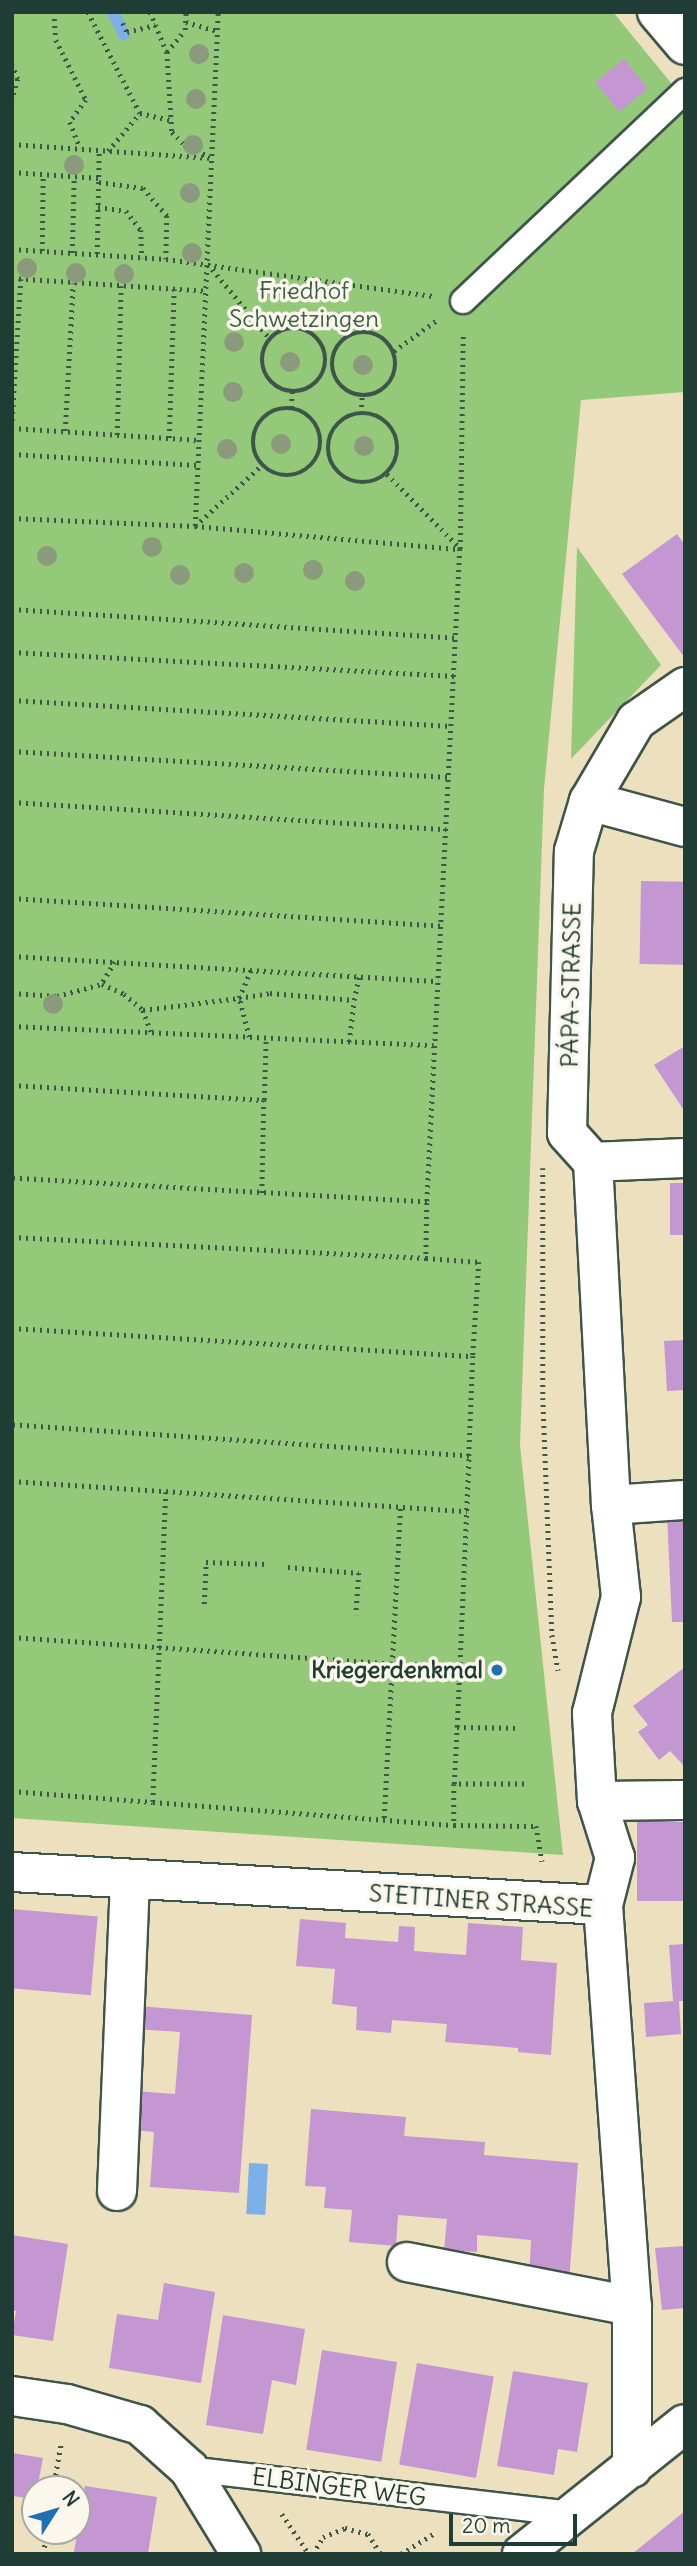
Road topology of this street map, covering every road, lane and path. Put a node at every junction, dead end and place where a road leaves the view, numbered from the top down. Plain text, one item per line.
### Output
1 (54, 12) edge
2 (88, 12) edge
3 (150, 12) edge
4 (186, 12) edge
5 (218, 12) edge
6 (657, 12) edge
7 (186, 22) junction
8 (123, 23) dead end
9 (155, 24) junction
10 (217, 31) junction
11 (685, 45) edge
12 (167, 52) junction
13 (12, 64) edge
14 (685, 91) edge
15 (12, 100) edge
16 (140, 113) junction
17 (171, 120) junction
18 (12, 144) edge
19 (80, 149) junction
20 (99, 150) junction
21 (108, 151) junction
22 (212, 158) junction
23 (12, 172) edge
24 (43, 174) junction
25 (74, 176) junction
26 (99, 180) junction
27 (98, 207) junction
28 (12, 249) edge
29 (42, 251) junction
30 (72, 253) junction
31 (97, 254) junction
32 (142, 258) junction
33 (166, 259) junction
34 (207, 264) junction
35 (12, 278) edge
36 (21, 279) junction
37 (72, 283) junction
38 (121, 286) junction
39 (174, 289) junction
40 (206, 291) junction
41 (463, 301) junction
42 (270, 339) junction
43 (394, 351) junction
44 (326, 364) junction
45 (332, 365) junction
46 (292, 392) junction
47 (362, 397) junction
48 (291, 409) junction
49 (361, 414) junction
50 (65, 431) junction
51 (117, 435) junction
52 (169, 438) junction
53 (199, 440) junction
54 (320, 442) junction
55 (329, 442) junction
56 (12, 454) edge
57 (197, 465) junction
58 (262, 465) junction
59 (387, 474) junction
60 (12, 518) edge
61 (195, 526) junction
62 (460, 549) junction
63 (12, 609) edge
64 (456, 638) junction
65 (12, 652) edge
66 (454, 676) junction
67 (685, 687) edge
68 (12, 700) edge
69 (451, 726) junction
70 (12, 751) edge
71 (448, 777) junction
72 (12, 802) edge
73 (589, 802) junction
74 (685, 827) edge
75 (446, 829) junction
76 (12, 898) edge
77 (441, 926) junction
78 (12, 956) edge
79 (115, 962) junction
80 (251, 970) junction
81 (359, 976) junction
82 (438, 981) junction
83 (102, 984) junction
84 (12, 993) edge
85 (239, 998) junction
86 (354, 1000) junction
87 (143, 1010) junction
88 (12, 1026) edge
89 (150, 1032) junction
90 (249, 1037) junction
91 (266, 1038) junction
92 (349, 1042) junction
93 (434, 1045) junction
94 (12, 1085) edge
95 (264, 1100) junction
96 (685, 1158) edge
97 (593, 1162) junction
98 (12, 1178) edge
99 (261, 1193) junction
100 (427, 1202) junction
101 (12, 1237) edge
102 (426, 1258) junction
103 (12, 1328) edge
104 (473, 1356) junction
105 (12, 1425) edge
106 (469, 1456) junction
107 (12, 1481) edge
108 (166, 1492) junction
109 (685, 1500) edge
110 (611, 1505) junction
111 (400, 1508) junction
112 (467, 1511) junction
113 (267, 1564) dead end
114 (288, 1567) dead end
115 (204, 1604) dead end
116 (356, 1615) dead end
117 (12, 1637) edge
118 (159, 1647) junction
119 (394, 1664) junction
120 (458, 1665) junction
121 (457, 1727) junction
122 (518, 1728) dead end
123 (454, 1784) junction
124 (524, 1784) dead end
125 (12, 1791) edge
126 (685, 1800) edge
127 (597, 1801) junction
128 (153, 1802) junction
129 (384, 1818) junction
130 (454, 1825) junction
131 (541, 1855) dead end
132 (12, 1872) edge
133 (130, 1879) junction
134 (603, 1905) junction
135 (117, 2191) dead end
136 (407, 2262) dead end
137 (632, 2306) junction
138 (12, 2396) edge
139 (685, 2424) edge
140 (632, 2468) junction
141 (189, 2469) junction
142 (572, 2514) junction
143 (241, 2554) edge
144 (313, 2554) edge
145 (382, 2554) edge
146 (522, 2554) edge

1 - 19 path
2 - 16 path
3 - 9 path
4 - 7 path
5 - 10 path
6 - 11 street
7 - 10 path
7 - 12 path
8 - 9 path
9 - 12 path
10 - 22 path
12 - 17 path
13 - 15 path
14 - 41 lane
16 - 17 path
16 - 21 path
17 - 22 path
18 - 19 path
19 - 20 path
20 - 21 path
20 - 26 path
21 - 22 path
22 - 34 path
23 - 24 path
24 - 25 path
24 - 29 path
25 - 26 path
25 - 30 path
26 - 27 path
26 - 33 path
27 - 31 path
27 - 32 path
28 - 29 path
29 - 30 path
30 - 31 path
31 - 32 path
32 - 33 path
33 - 34 path
34 - 40 path
34 - 41 path
34 - 42 path
35 - 36 path
36 - 37 path
36 - 50 path
37 - 38 path
37 - 50 path
38 - 39 path
38 - 51 path
39 - 40 path
39 - 52 path
40 - 53 path
41 - 43 path
41 - 62 path
42 - 44 path
42 - 46 path
43 - 45 path
43 - 47 path
44 - 45 path
44 - 46 path
45 - 47 path
46 - 48 path
47 - 49 path
48 - 54 path
48 - 58 path
49 - 55 path
49 - 59 path
50 - 51 path
51 - 52 path
52 - 53 path
53 - 57 path
54 - 55 path
54 - 58 path
55 - 59 path
56 - 57 path
57 - 61 path
58 - 61 path
59 - 62 path
60 - 61 path
61 - 62 path
62 - 64 path
63 - 64 path
64 - 66 path
65 - 66 path
66 - 69 path
67 - 73 street, PÁPA-STRASSE
68 - 69 path
69 - 71 path
70 - 71 path
71 - 75 path
72 - 75 path
73 - 74 street
73 - 97 street, PÁPA-STRASSE
75 - 77 path
76 - 77 path
77 - 82 path
78 - 79 path
79 - 80 path
79 - 83 path
80 - 81 path
80 - 85 path
81 - 82 path
81 - 86 path
82 - 93 path
83 - 84 path
83 - 87 path
85 - 86 path
85 - 87 path
85 - 90 path
86 - 92 path
87 - 89 path
88 - 89 path
89 - 90 path
90 - 91 path
91 - 92 path
91 - 95 path
92 - 93 path
93 - 100 path
94 - 95 path
95 - 99 path
96 - 97 street
97 - 110 street
98 - 99 path
99 - 100 path
100 - 102 path
101 - 102 path
102 - 104 path
103 - 104 path
104 - 106 path
105 - 106 path
106 - 112 path
107 - 108 path
108 - 111 path
108 - 118 path
109 - 110 street
110 - 127 street
111 - 112 path
111 - 119 path
112 - 120 path
113 - 115 path
114 - 116 path
117 - 118 path
118 - 119 path
118 - 128 path
119 - 120 path
119 - 129 path
120 - 121 path
121 - 122 path
121 - 123 path
123 - 124 path
123 - 130 path
125 - 128 path
126 - 127 street
127 - 134 street
128 - 129 path
129 - 130 path
130 - 131 path
132 - 133 street, STETTINER STRASSE
133 - 134 street, STETTINER STRASSE
133 - 135 street
134 - 137 street, STETTINER STRASSE
136 - 137 street
137 - 140 street, STETTINER STRASSE
138 - 141 street
139 - 140 street
140 - 142 street
141 - 142 lane, ELBINGER WEG
141 - 143 street
142 - 146 street
144 - 145 path

